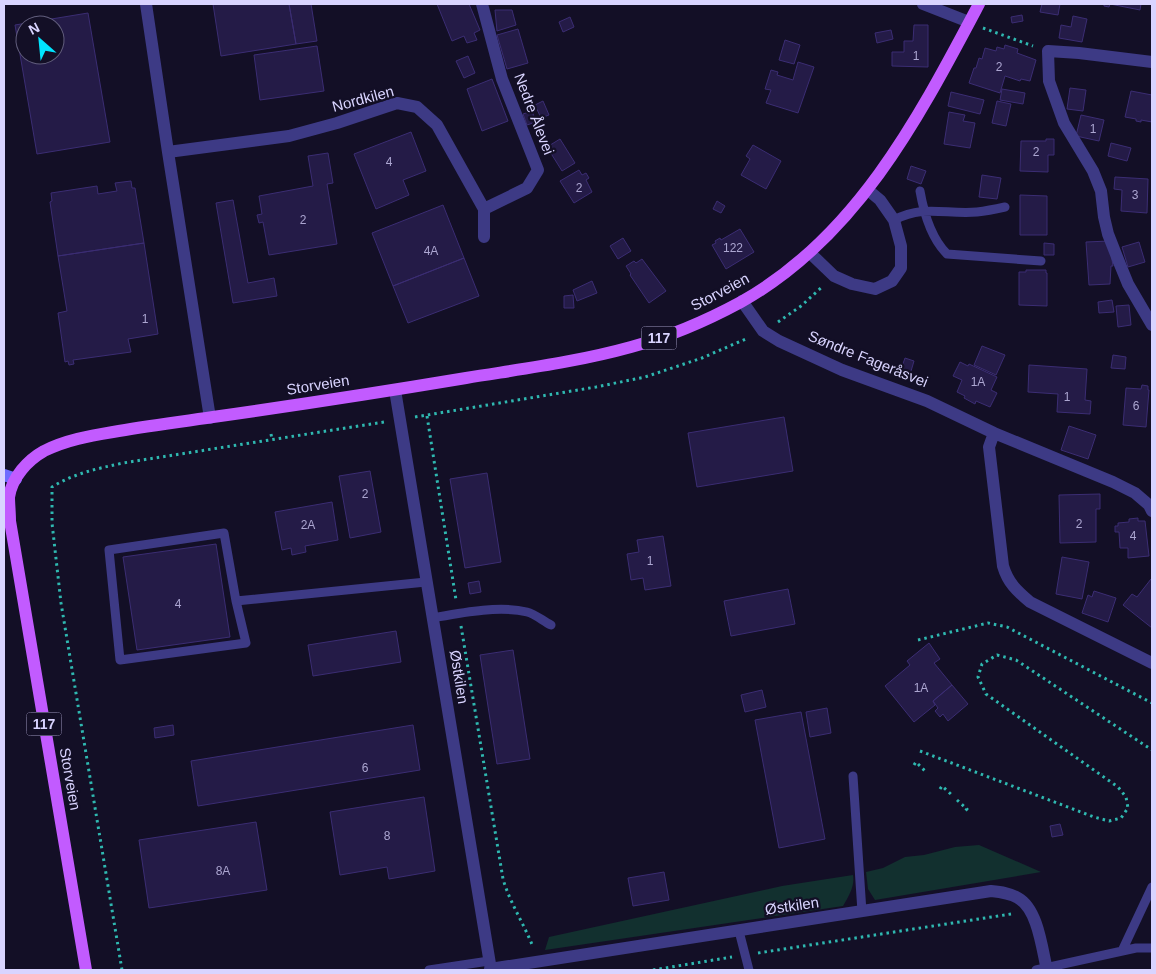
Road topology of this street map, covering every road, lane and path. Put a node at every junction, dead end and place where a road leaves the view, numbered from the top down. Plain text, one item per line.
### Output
1 (146, 4) edge
2 (482, 4) edge
3 (923, 4) edge
4 (979, 4) edge
5 (975, 24) junction
6 (1048, 51) junction
7 (1152, 62) edge
8 (168, 152) junction
9 (868, 190) junction
10 (920, 191) dead end
11 (1005, 207) dead end
12 (484, 209) junction
13 (924, 211) junction
14 (894, 220) junction
15 (484, 237) dead end
16 (810, 253) junction
17 (1041, 261) dead end
18 (834, 276) junction
19 (742, 301) junction
20 (1152, 324) edge
21 (763, 331) junction
22 (395, 390) junction
23 (427, 416) junction
24 (210, 418) junction
25 (400, 420) junction
26 (994, 433) junction
27 (271, 434) dead end
28 (272, 439) junction
29 (10, 477) edge
30 (1152, 511) edge
31 (426, 582) junction
32 (236, 601) junction
33 (458, 613) junction
34 (432, 618) junction
35 (551, 625) dead end
36 (918, 640) dead end
37 (1152, 663) edge
38 (1152, 703) edge
39 (1152, 750) edge
40 (920, 751) dead end
41 (914, 765) dead end
42 (927, 773) dead end
43 (853, 776) dead end
44 (940, 789) dead end
45 (953, 796) dead end
46 (956, 800) dead end
47 (965, 811) dead end
48 (1152, 887) edge
49 (1032, 911) junction
50 (862, 912) junction
51 (739, 930) junction
52 (1152, 948) edge
53 (1122, 951) junction
54 (744, 955) junction
55 (537, 961) junction
56 (490, 967) edge
57 (86, 970) edge
58 (122, 970) edge
59 (429, 970) edge
60 (653, 970) edge
61 (749, 970) edge
62 (1043, 970) edge

1 - 8 street
2 - 12 street, Nedre Ålevei
3 - 5 street
4 - 5 main road, Storveien / 117
5 - 6 path
5 - 9 main road, Storveien / 117
6 - 7 street
6 - 20 street
8 - 12 street, Nordkilen
8 - 24 street
9 - 14 street
9 - 16 main road, Storveien / 117
10 - 13 lane
11 - 13 lane
12 - 15 street, Nordkilen
13 - 14 lane
13 - 17 lane
14 - 18 street
16 - 18 street
16 - 19 main road, Storveien / 117
18 - 21 path
19 - 21 street, Søndre Fageråsvei
19 - 22 main road, Storveien / 117
21 - 23 path
21 - 26 street, Søndre Fageråsvei
22 - 24 main road, Storveien / 117
22 - 25 street, Østkilen
23 - 25 path
23 - 33 path
24 - 29 main road, Storveien / 117
25 - 28 path
25 - 31 street, Østkilen
26 - 30 street, Søndre Fageråsvei
26 - 37 street
27 - 28 path
28 - 58 path
29 - 57 main road, Storveien / 117
31 - 32 lane
31 - 34 street, Østkilen
32 - 32 lane
33 - 34 lane
33 - 35 lane
33 - 55 path
34 - 56 street, Østkilen
36 - 38 path
39 - 40 path
41 - 42 path
43 - 50 lane
44 - 45 path
46 - 47 path
48 - 53 lane
49 - 50 street, Østkilen
49 - 54 path
49 - 62 street
50 - 51 street, Østkilen
51 - 54 lane
51 - 55 street, Østkilen
52 - 53 lane
53 - 62 lane
54 - 60 path
54 - 61 lane
55 - 56 street, Østkilen
56 - 59 lane

